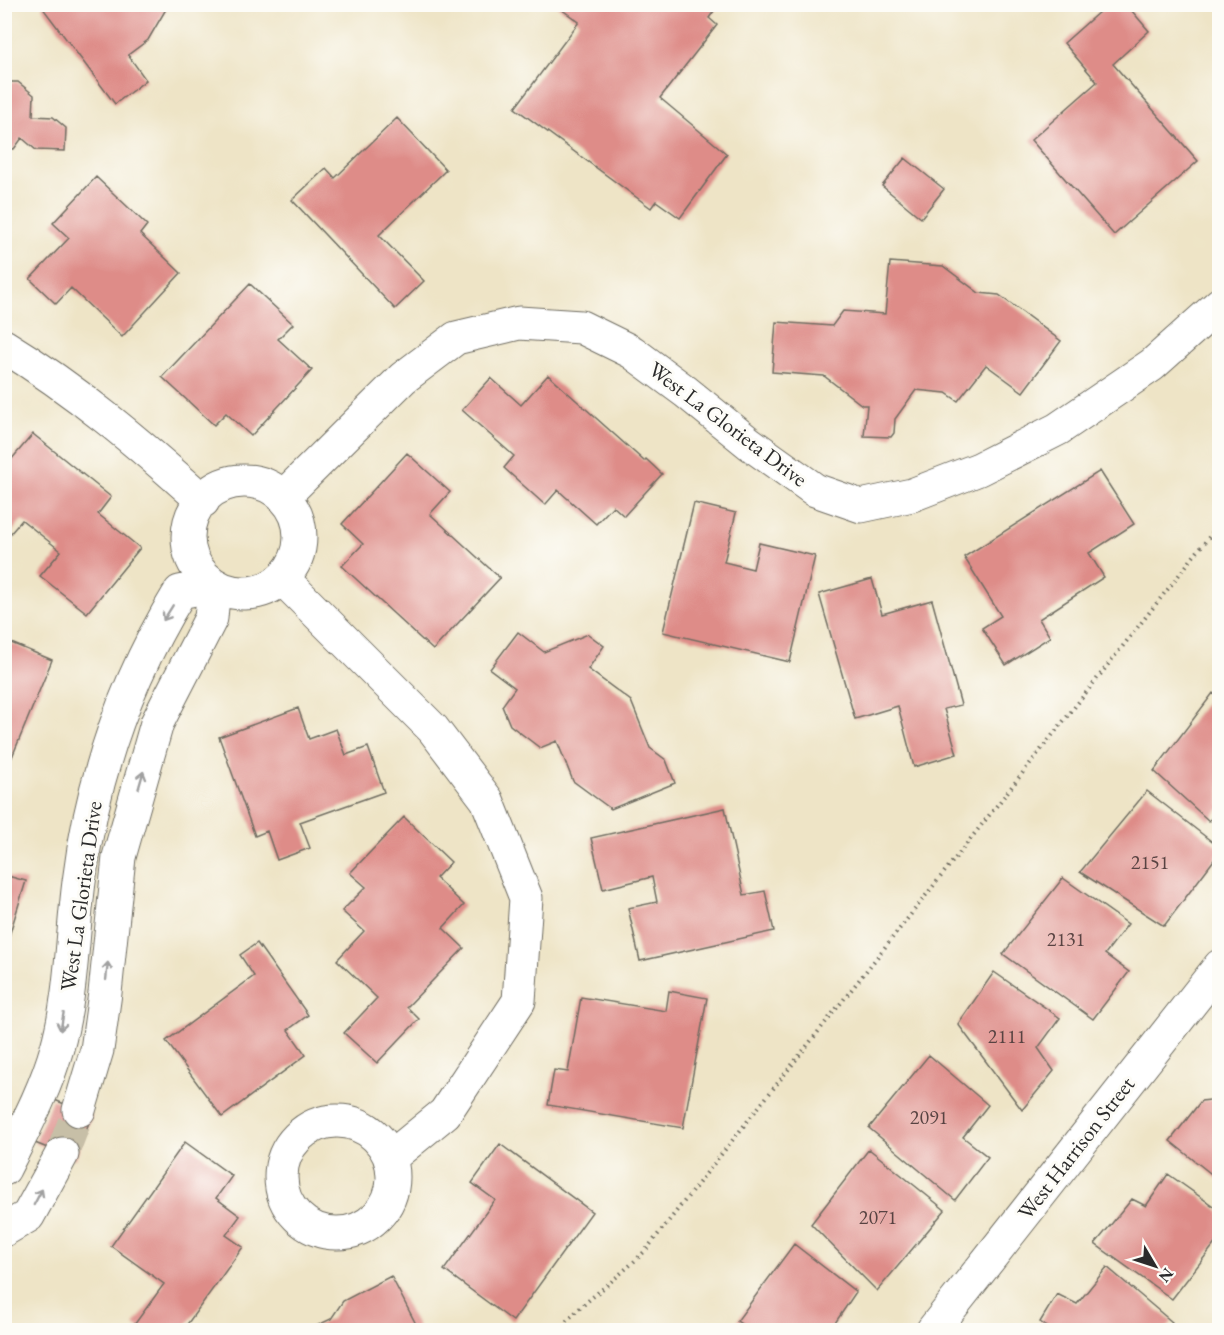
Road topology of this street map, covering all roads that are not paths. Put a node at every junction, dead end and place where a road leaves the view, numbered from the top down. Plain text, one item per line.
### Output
1 (1220, 304) edge
2 (4, 346) edge
3 (283, 498) junction
4 (202, 501) junction
5 (282, 578) junction
6 (214, 585) junction
7 (1220, 966) edge
8 (79, 1110) tunnel mouth
9 (62, 1154) tunnel mouth
10 (390, 1158) dead end
11 (4, 1169) edge
12 (4, 1230) edge
13 (933, 1330) edge

1 - 3 street, West La Glorieta Drive
2 - 4 street
3 - 4 street, West La Glorieta Drive
3 - 5 street, West La Glorieta Drive
4 - 6 street, West La Glorieta Drive
5 - 6 street, West La Glorieta Drive
5 - 10 street
8 -> 6 street, West La Glorieta Drive
6 -> 11 street, West La Glorieta Drive
7 - 13 street, West Harrison Street
12 -> 9 street

